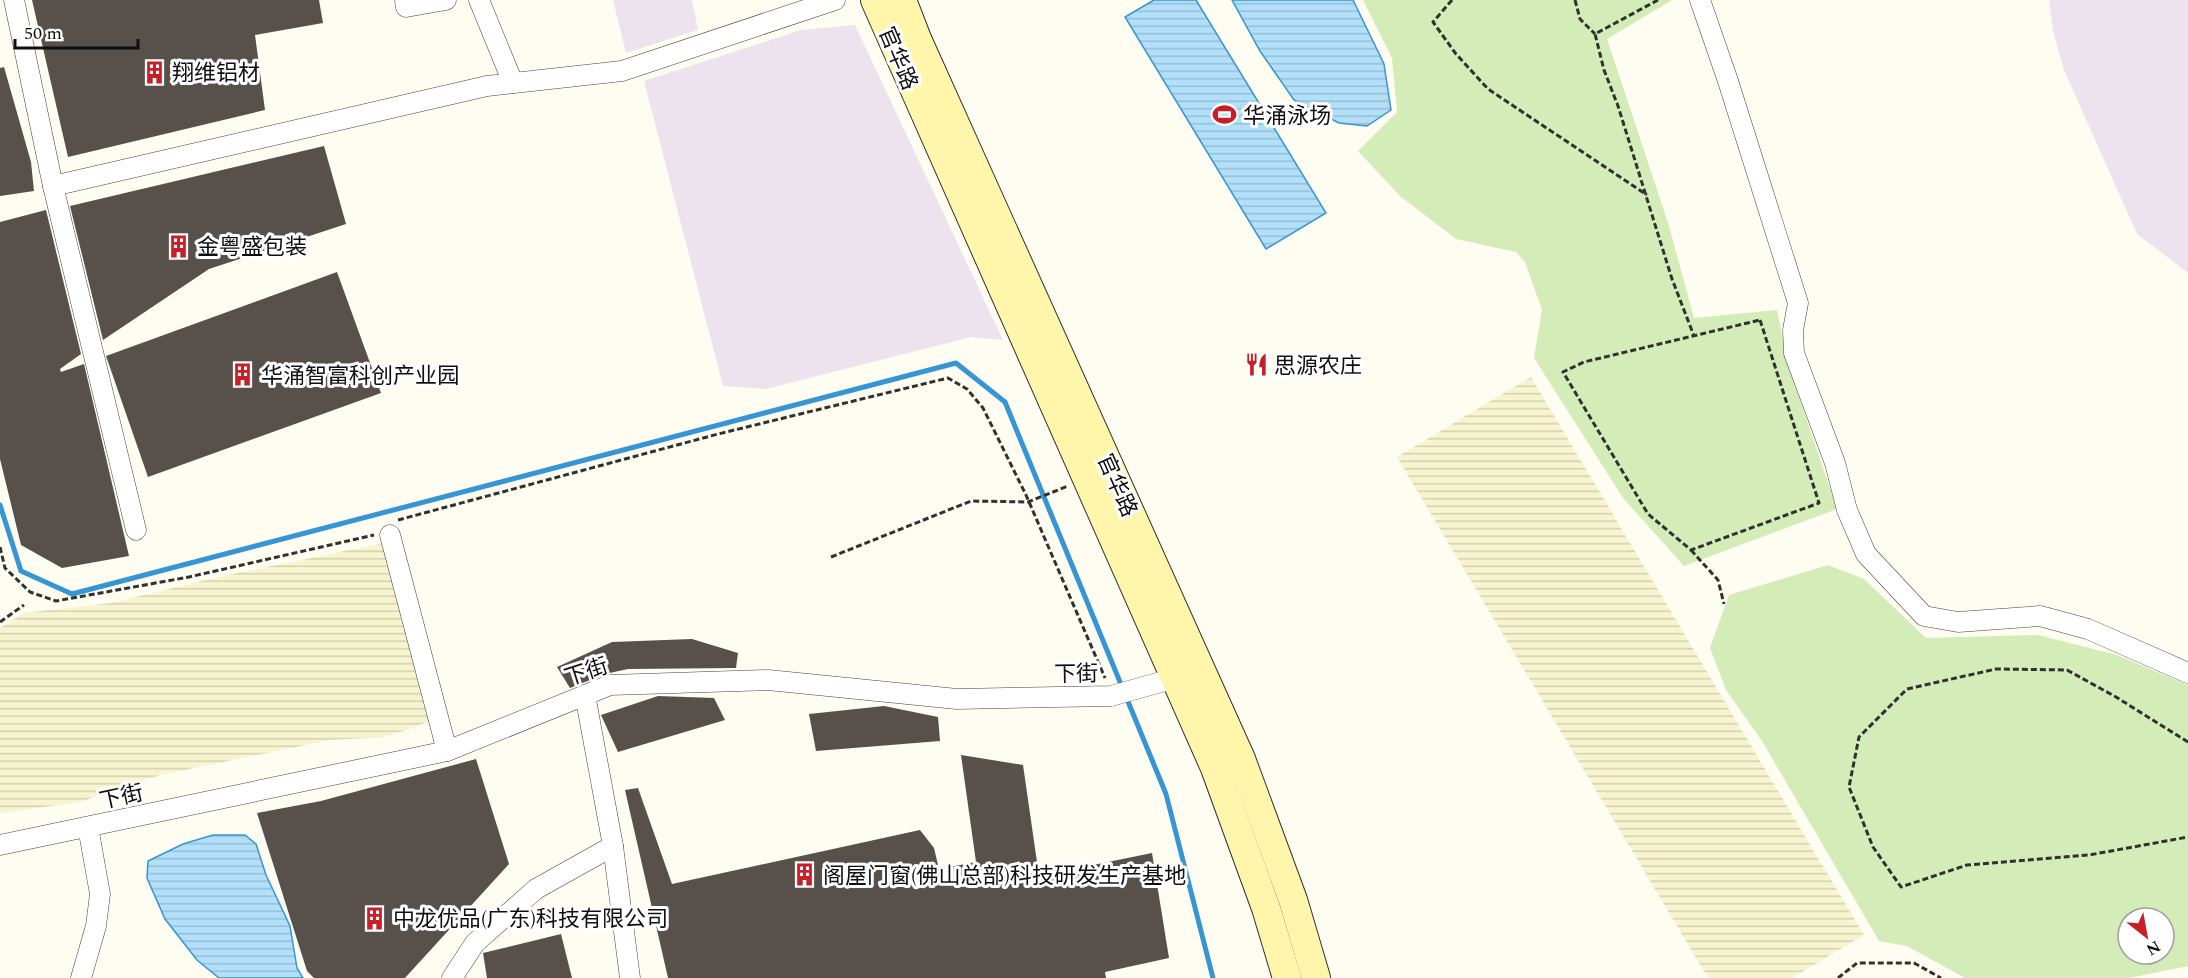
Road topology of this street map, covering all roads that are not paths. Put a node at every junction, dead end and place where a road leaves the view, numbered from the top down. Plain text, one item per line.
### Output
1 (14, 0) edge
2 (405, 0) edge
3 (446, 0) edge
4 (479, 0) edge
5 (835, 0) edge
6 (875, 0) edge
7 (902, 0) edge
8 (1700, 0) edge
9 (513, 83) junction
10 (53, 186) junction
11 (136, 530) dead end
12 (388, 530) road end
13 (2188, 673) edge
14 (1188, 675) junction
15 (585, 696) junction
16 (447, 751) junction
17 (88, 827) junction
18 (0, 845) edge
19 (613, 846) junction
20 (81, 978) edge
21 (452, 978) edge
22 (630, 978) edge
23 (1287, 978) edge
24 (1316, 978) edge

1 - 10 street
2 - 3 street
4 - 9 street
5 - 9 street
6 - 14 main road, 官华路
7 - 14 main road, 官华路
8 - 13 street
9 - 10 street
10 - 11 street
12 - 16 street
14 - 15 street, 下街
14 - 23 main road, 官华路
14 - 24 main road, 官华路
15 - 16 street, 下街
15 - 19 street
16 - 17 street, 下街
17 - 18 street, 下街
17 - 20 street
19 - 21 street
19 - 22 street

